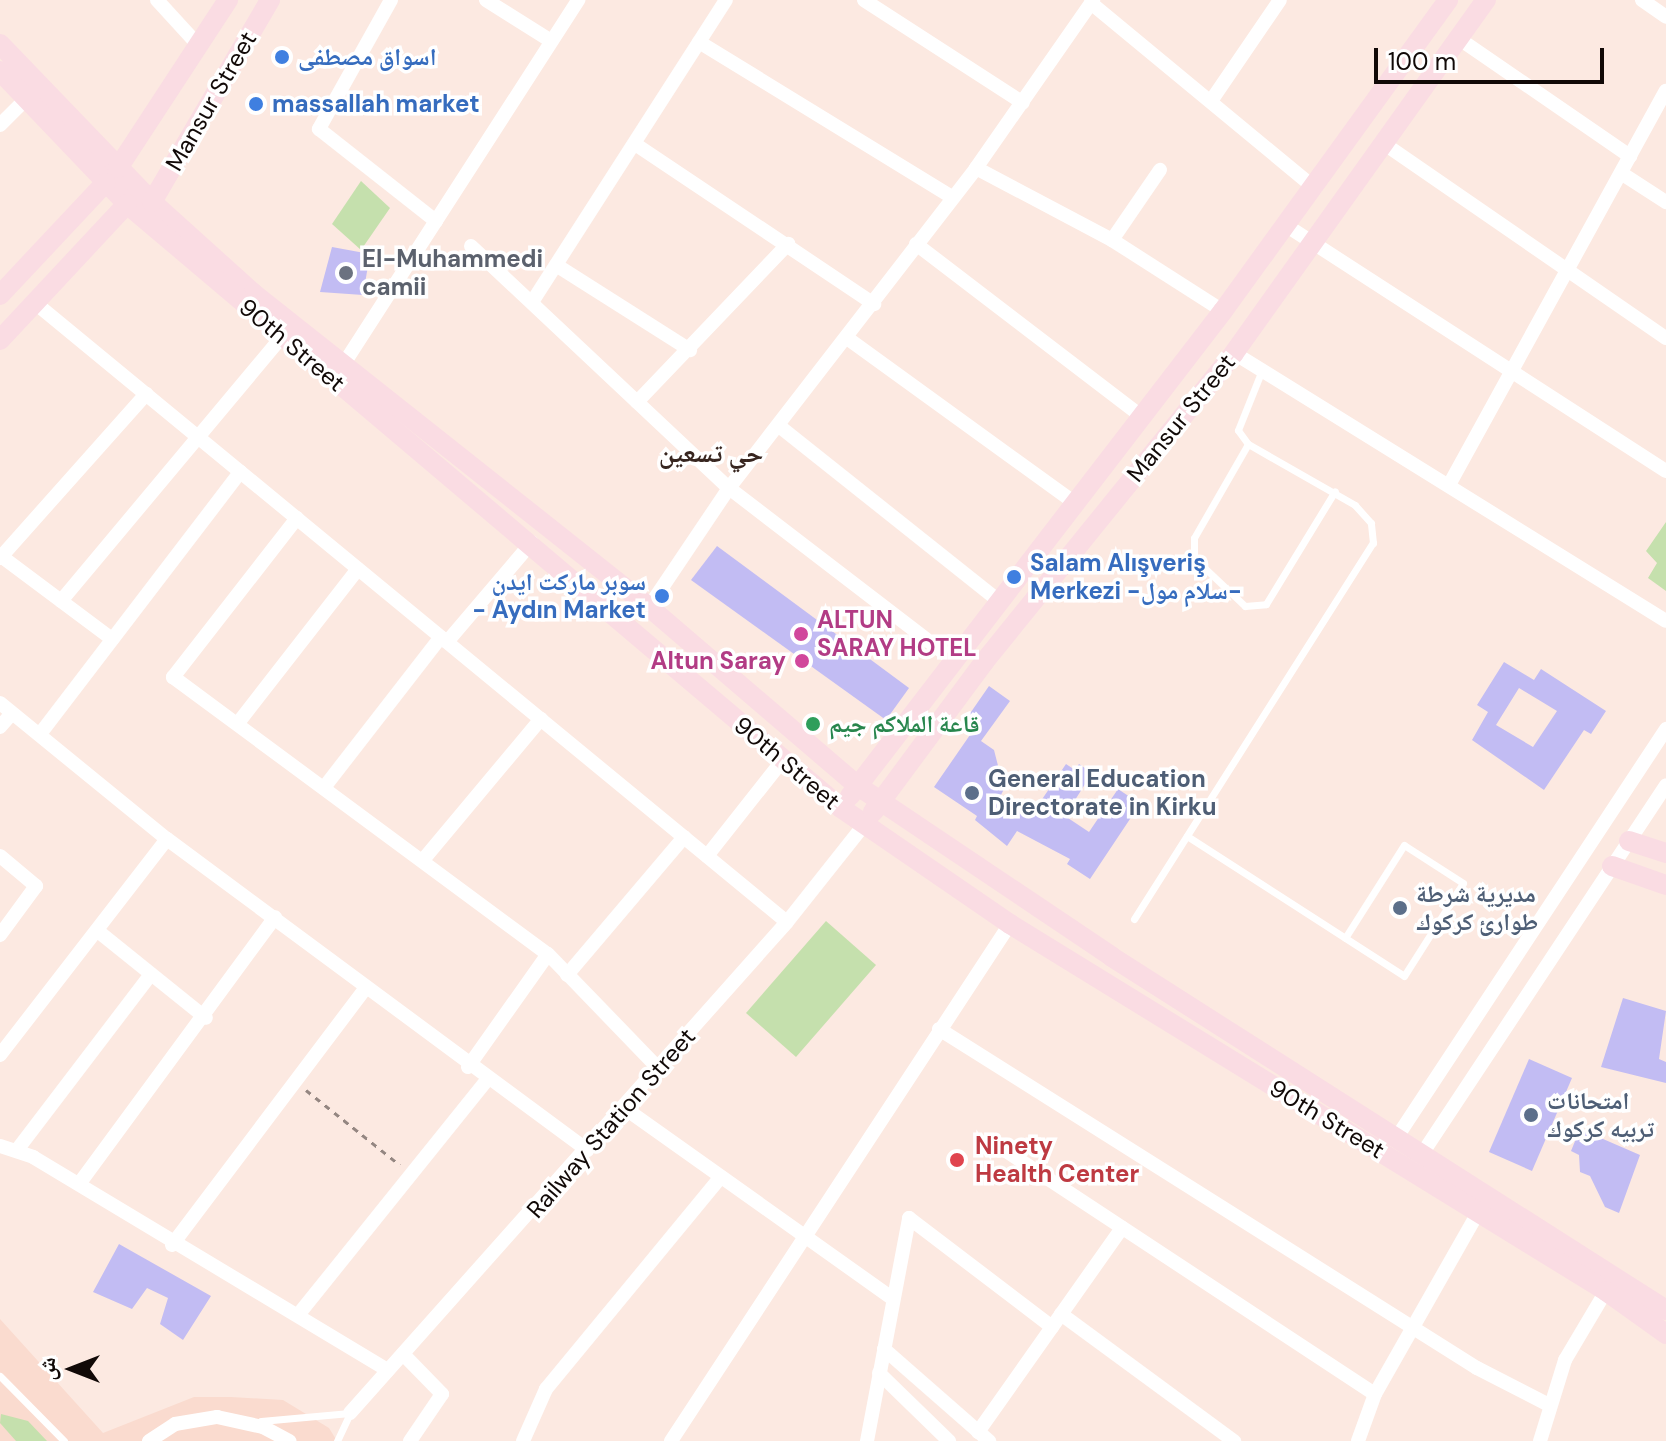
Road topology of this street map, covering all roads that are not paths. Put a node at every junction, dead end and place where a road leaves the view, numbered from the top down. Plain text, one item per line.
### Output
1 (157, 0) edge
2 (228, 0) edge
3 (270, 0) edge
4 (391, 0) edge
5 (486, 0) edge
6 (578, 0) edge
7 (726, 0) edge
8 (864, 0) edge
9 (1280, 0) edge
10 (1448, 0) edge
11 (1486, 0) edge
12 (1642, 0) edge
13 (1092, 2) edge
14 (1665, 15) edge
15 (1458, 38) junction
16 (551, 41) junction
17 (699, 42) junction
18 (0, 44) edge
19 (200, 47) junction
20 (0, 71) edge
21 (1666, 91) edge
22 (28, 97) junction
23 (1211, 101) junction
24 (1023, 103) junction
25 (0, 125) edge
26 (635, 144) junction
27 (1386, 145) junction
28 (1630, 156) junction
29 (976, 168) junction
30 (1160, 170) dead end
31 (1621, 173) junction
32 (111, 175) junction
33 (1315, 188) junction
34 (952, 197) junction
35 (152, 202) junction
36 (1666, 202) edge
37 (127, 204) junction
38 (436, 221) junction
39 (1287, 226) junction
40 (1112, 240) junction
41 (788, 244) junction
42 (916, 244) junction
43 (1313, 244) junction
44 (471, 246) dead end
45 (556, 265) junction
46 (1568, 270) junction
47 (0, 295) edge
48 (534, 299) junction
49 (34, 302) junction
50 (874, 304) junction
51 (1223, 311) junction
52 (281, 338) junction
53 (847, 338) junction
54 (1666, 338) edge
55 (0, 340) edge
56 (690, 350) junction
57 (1234, 353) junction
58 (345, 362) junction
59 (1262, 370) junction
60 (1512, 371) junction
61 (146, 394) junction
62 (637, 402) junction
63 (1140, 415) junction
64 (779, 426) junction
65 (201, 440) junction
66 (1248, 444) junction
67 (1666, 471) edge
68 (240, 472) junction
69 (1449, 485) junction
70 (729, 488) junction
71 (1335, 491) junction
72 (1075, 503) junction
73 (297, 518) junction
74 (532, 542) junction
75 (1, 557) edge
76 (358, 569) junction
77 (61, 601) junction
78 (999, 601) junction
79 (649, 607) junction
80 (1666, 621) edge
81 (112, 639) junction
82 (444, 640) junction
83 (953, 660) junction
84 (0, 703) edge
85 (12, 713) junction
86 (541, 719) junction
87 (238, 723) junction
88 (0, 727) edge
89 (1666, 729) edge
90 (40, 734) junction
91 (782, 761) junction
92 (326, 785) junction
93 (1666, 785) edge
94 (858, 786) junction
95 (880, 802) junction
96 (841, 808) junction
97 (864, 825) junction
98 (1187, 836) junction
99 (684, 837) junction
100 (167, 839) junction
101 (1629, 841) junction
102 (1666, 853) edge
103 (0, 856) edge
104 (707, 856) junction
105 (423, 860) junction
106 (1612, 866) junction
107 (1666, 885) edge
108 (275, 917) junction
109 (1134, 919) dead end
110 (787, 922) junction
111 (1010, 924) junction
112 (99, 932) junction
113 (0, 935) edge
114 (1345, 938) junction
115 (548, 954) junction
116 (151, 974) junction
117 (567, 975) junction
118 (366, 988) junction
119 (206, 1018) junction
120 (939, 1029) junction
121 (0, 1055) edge
122 (468, 1067) junction
123 (659, 1069) junction
124 (487, 1080) junction
125 (623, 1107) junction
126 (1397, 1137) junction
127 (0, 1146) edge
128 (1003, 1149) dead end
129 (17, 1150) junction
130 (587, 1150) junction
131 (1422, 1154) junction
132 (721, 1177) junction
133 (79, 1184) junction
134 (1478, 1213) junction
135 (1122, 1228) junction
136 (802, 1235) junction
137 (172, 1245) junction
138 (1606, 1291) junction
139 (893, 1299) junction
140 (1666, 1310) edge
141 (298, 1315) junction
142 (1057, 1321) junction
143 (1412, 1326) junction
144 (1666, 1334) edge
145 (884, 1349) junction
146 (403, 1354) junction
147 (388, 1370) junction
148 (879, 1373) junction
149 (0, 1376) edge
150 (1375, 1394) junction
151 (1549, 1405) junction
152 (350, 1413) junction
153 (239, 1420) junction
154 (984, 1436) edge
155 (64, 1441) edge
156 (149, 1441) edge
157 (289, 1441) edge
158 (337, 1441) edge
159 (410, 1441) edge
160 (523, 1441) edge
161 (671, 1441) edge
162 (867, 1441) edge
163 (949, 1441) edge
164 (1234, 1441) edge
165 (1358, 1441) edge
166 (1540, 1441) edge

1 - 19 street
2 - 19 main road, Mansur Street
3 - 35 main road, Mansur Street
4 - 38 street
5 - 16 street
6 - 16 street
7 - 17 street
8 - 24 street
9 - 23 street
10 - 33 main road, Mansur Street
11 - 15 main road, Mansur Street
12 - 14 street
13 - 23 street
13 - 24 street
15 - 27 main road, Mansur Street
15 - 28 street
16 - 38 street
17 - 26 street
17 - 34 street
18 - 32 main road, 90th Street
19 - 32 main road, Mansur Street
20 - 22 main road, 90th Street
21 - 28 street
22 - 25 street
22 - 32 main road, 90th Street
23 - 33 street
24 - 29 street
26 - 41 street
26 - 45 street
27 - 43 main road, Mansur Street
27 - 46 street
28 - 31 street
29 - 34 street
29 - 40 street
30 - 40 street
31 - 36 street
31 - 46 street
32 - 35 main road, 90th Street
32 - 37 main road, 90th Street
32 - 47 main road, Mansur Street
33 - 39 main road, Mansur Street
34 - 42 street
35 - 58 main road, 90th Street
37 - 49 main road
37 - 52 main road, 90th Street
38 - 58 street
39 - 43 street
39 - 51 main road, Mansur Street
40 - 51 street
41 - 50 street
41 - 56 street
42 - 50 street
42 - 63 street
43 - 57 main road, Mansur Street
43 - 60 street
44 - 48 street
45 - 48 street
45 - 56 street
46 - 54 street
46 - 60 street
48 - 62 street
49 - 55 main road
49 - 61 street
50 - 53 street
51 - 63 main road, Mansur Street
52 - 65 street
52 - 74 main road, 90th Street
53 - 64 street
53 - 72 street
56 - 62 street
57 - 59 street
57 - 95 main road, Mansur Street
58 - 79 main road, 90th Street
59 - 66 lane
59 - 69 street
60 - 67 street
60 - 69 street
61 - 65 street
61 - 75 street
62 - 70 street
63 - 72 main road, Mansur Street
64 - 70 street
64 - 78 street
65 - 68 street
65 - 77 street
66 - 71 lane
66 - 71 lane
68 - 73 street
68 - 81 street
69 - 80 street
70 - 79 street
70 - 83 street
71 - 98 lane
72 - 78 main road, Mansur Street
73 - 76 street
73 - 87 street
74 - 82 street
74 - 91 main road, 90th Street
75 - 77 street
76 - 82 street
76 - 87 street
77 - 81 street
78 - 83 main road, Mansur Street
79 - 94 main road, 90th Street
81 - 90 street
82 - 86 street
82 - 92 street
83 - 94 main road, Mansur Street
84 - 85 street
85 - 88 street
85 - 90 street
86 - 99 street
86 - 105 street
87 - 92 street
89 - 126 street
90 - 100 street
91 - 96 main road, 90th Street
91 - 104 street
92 - 105 street
93 - 101 street
94 - 95 main road, 90th Street
94 - 96 main road, Mansur Street
95 - 97 main road, Mansur Street
95 - 126 main road, 90th Street
96 - 97 main road, 90th Street
97 - 110 street, Railway Station Street
97 - 111 main road, 90th Street
98 - 109 lane
98 - 114 lane
99 - 104 street
99 - 117 street
100 - 108 street
100 - 112 street
101 - 102 main road
101 - 106 street
103 - 113 street
104 - 110 street
105 - 115 street
106 - 107 main road
106 - 131 street
108 - 118 street
108 - 119 street
110 - 123 street, Railway Station Street
111 - 120 street
111 - 134 main road, 90th Street
112 - 116 street
112 - 121 street
114 - 114 lane
115 - 117 street
115 - 122 street
116 - 119 street
116 - 129 street
117 - 123 street
118 - 122 street
118 - 137 street
119 - 133 street
120 - 136 street
120 - 143 street
122 - 124 street
123 - 125 street, Railway Station Street
124 - 130 street
124 - 141 street
125 - 130 street, Railway Station Street
125 - 132 street
126 - 131 main road, 90th Street
127 - 129 street
128 - 135 street
129 - 133 street
130 - 146 street, Railway Station Street
131 - 140 main road, 90th Street
132 - 136 street
132 - 160 street
133 - 137 street
134 - 138 main road, 90th Street
134 - 143 street
135 - 142 street
135 - 150 street
136 - 139 street
136 - 161 street
137 - 141 street
138 - 144 main road, 90th Street
138 - 151 street
139 - 142 street
139 - 145 street
141 - 147 street
142 - 154 street
142 - 164 street
143 - 150 street
143 - 151 street
145 - 148 street
145 - 154 street
146 - 147 street, Railway Station Street
146 - 159 street
147 - 152 street, Railway Station Street
148 - 162 street
148 - 163 street
149 - 155 lane
150 - 165 street
151 - 166 street
152 - 153 lane
152 - 158 lane
153 - 156 street
153 - 157 street

